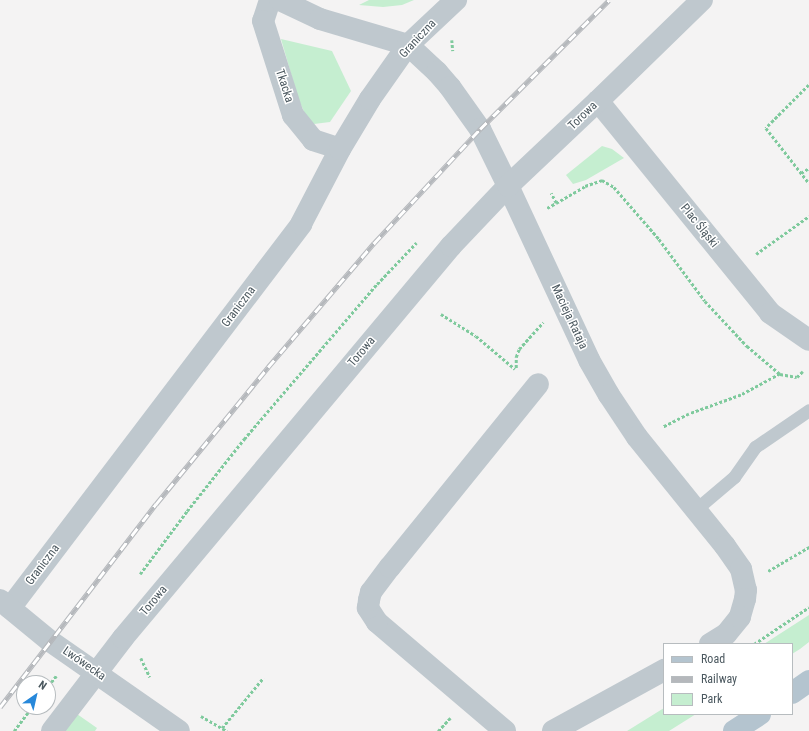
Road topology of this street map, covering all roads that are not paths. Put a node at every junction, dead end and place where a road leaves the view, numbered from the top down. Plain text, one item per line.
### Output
1 (270, 0) edge
2 (280, 0) edge
3 (456, 0) edge
4 (702, 0) edge
5 (408, 46) junction
6 (598, 102) junction
7 (340, 150) junction
8 (508, 186) junction
9 (809, 340) edge
10 (538, 384) dead end
11 (809, 410) edge
12 (695, 510) junction
13 (5, 604) edge
14 (712, 643) edge
15 (663, 671) edge
16 (96, 673) junction
17 (809, 681) edge
18 (793, 692) edge
19 (758, 715) edge
20 (177, 729) edge
21 (52, 731) edge
22 (505, 731) edge
23 (552, 731) edge
24 (734, 731) edge

1 - 7 street, Tkacka
2 - 5 street
3 - 5 street, Graniczna
4 - 6 street, Torowa
5 - 7 street, Graniczna
5 - 8 street, Macieja Rataja
6 - 8 street, Torowa
6 - 9 street, Plac Śląski
7 - 13 street, Graniczna
8 - 12 street, Macieja Rataja
8 - 16 street, Torowa
10 - 22 street
11 - 12 lane
12 - 14 street, Macieja Rataja
13 - 16 street, Lwówecka
15 - 23 street
16 - 20 street, Lwówecka
16 - 21 street, Torowa
17 - 18 main road
19 - 24 main road

